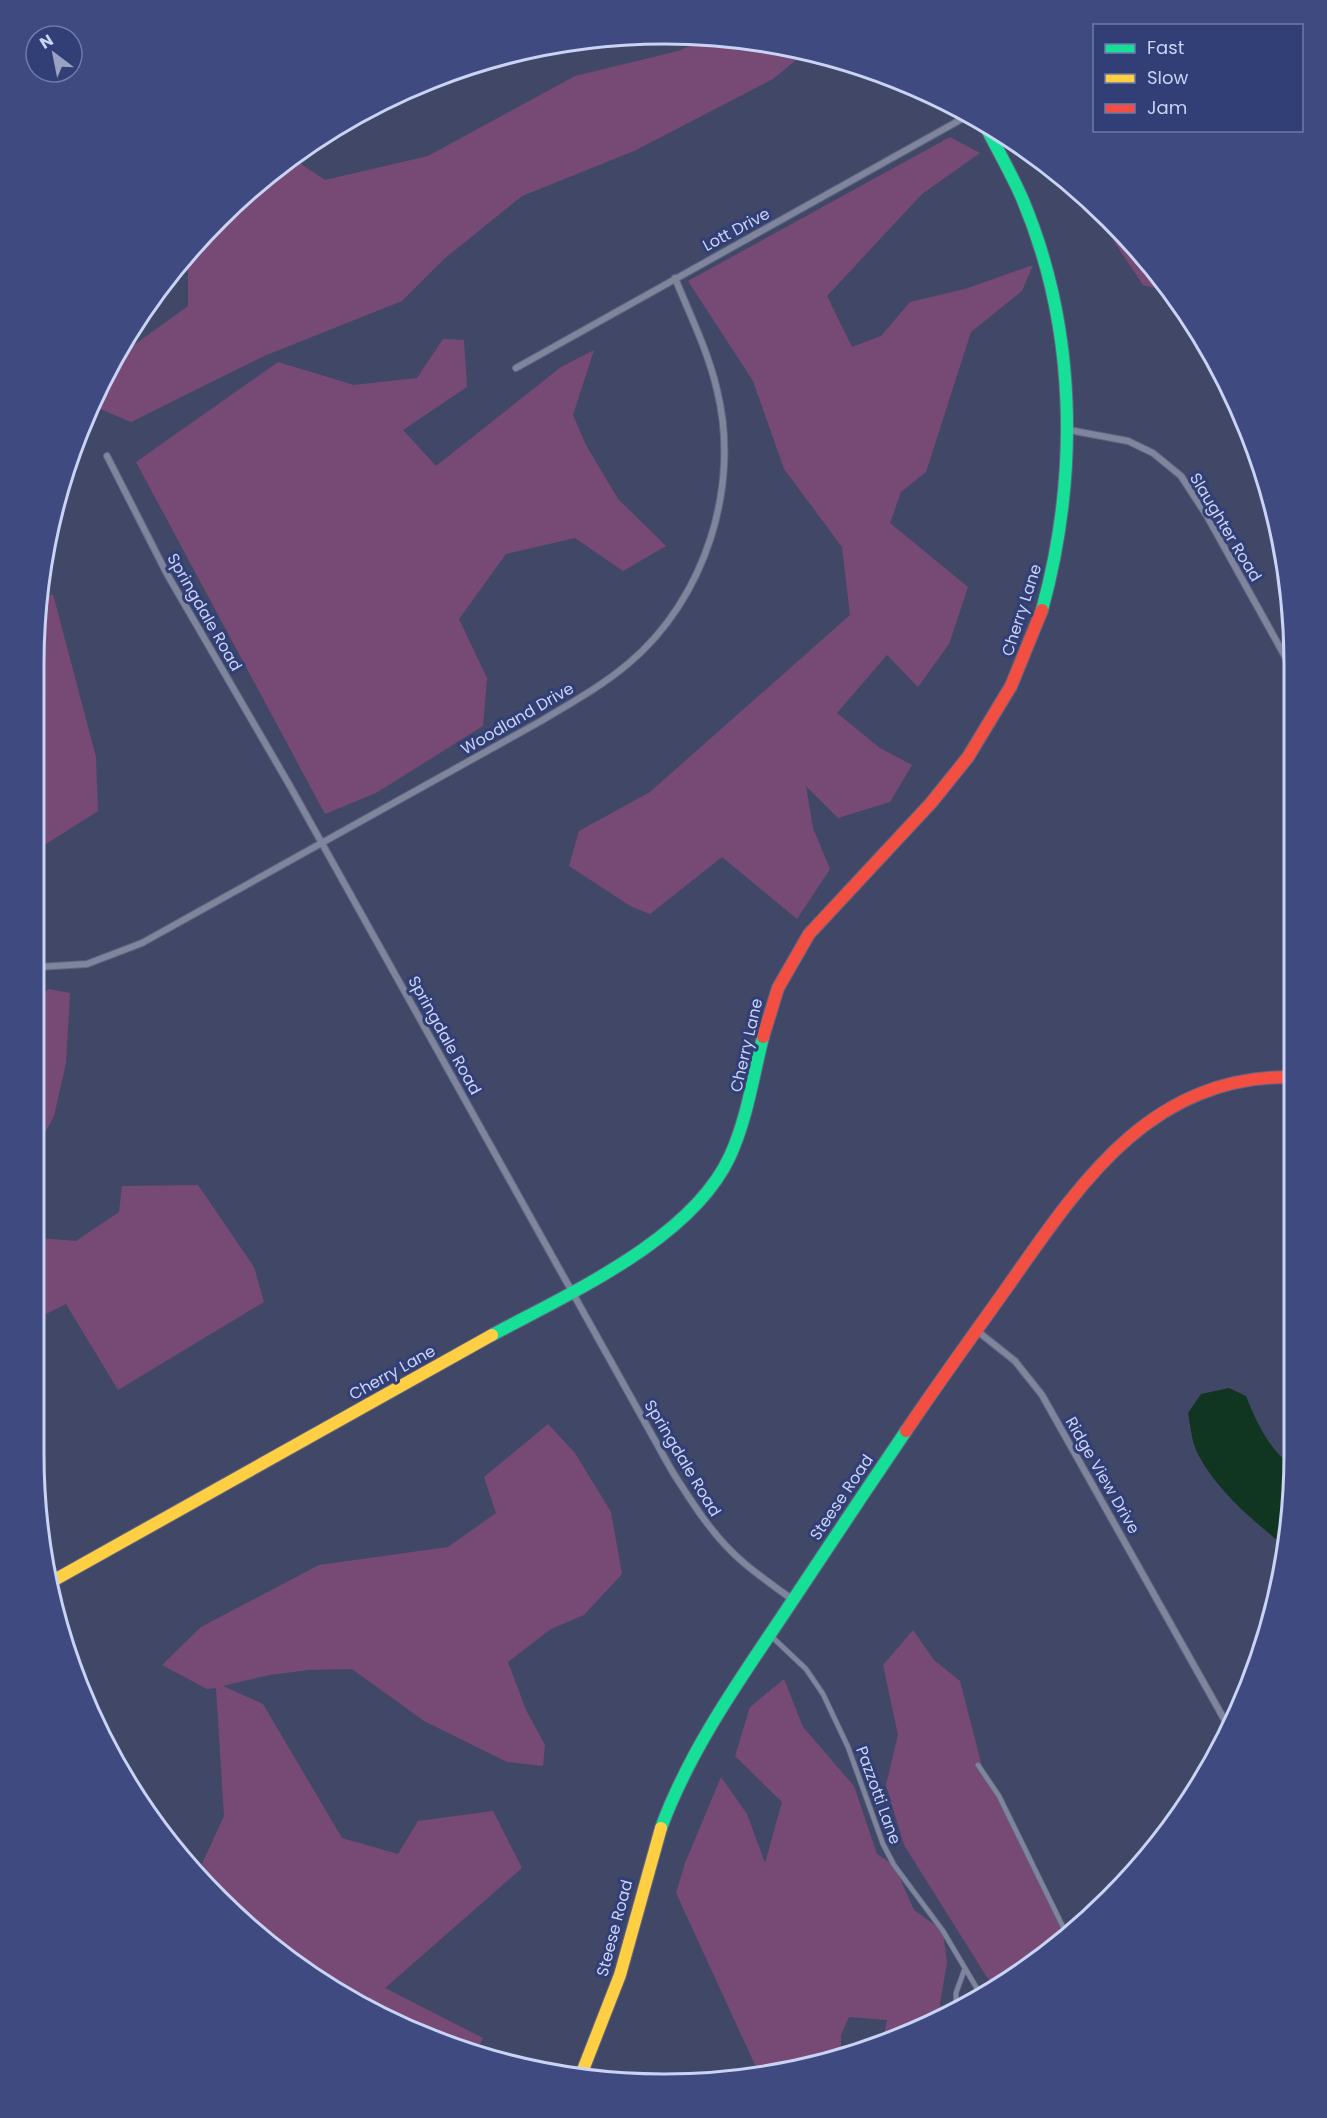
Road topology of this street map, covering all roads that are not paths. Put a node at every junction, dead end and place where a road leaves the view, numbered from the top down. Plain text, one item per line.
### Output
1 (961, 120) edge
2 (994, 139) edge
3 (675, 278) junction
4 (516, 368) dead end
5 (1069, 430) junction
6 (107, 456) dead end
7 (1283, 654) edge
8 (321, 845) junction
9 (44, 967) edge
10 (1284, 1077) edge
11 (573, 1292) junction
12 (976, 1330) junction
13 (56, 1579) edge
14 (793, 1600) junction
15 (770, 1635) junction
16 (1224, 1719) edge
17 (978, 1765) dead end
18 (1064, 1928) edge
19 (965, 1968) junction
20 (977, 1989) edge
21 (956, 2001) edge
22 (583, 2069) edge

1 - 3 street, Lott Drive
2 - 5 street, Cherry Lane
3 - 4 street, Lott Drive
3 - 8 street, Woodland Drive
5 - 7 street, Slaughter Road
5 - 11 street, Cherry Lane
6 - 8 street, Springdale Road
8 - 9 street, Woodland Drive
8 - 11 street, Springdale Road
10 - 12 street, Steese Road
11 - 13 street, Cherry Lane
11 - 14 street, Springdale Road
12 - 14 street, Steese Road
12 - 16 street, Ridge View Drive
14 - 15 street, Steese Road
15 - 19 lane, Pazzotti Lane
15 - 22 street, Steese Road
17 - 18 lane
19 - 20 lane, Pazzotti Lane
19 - 21 lane

